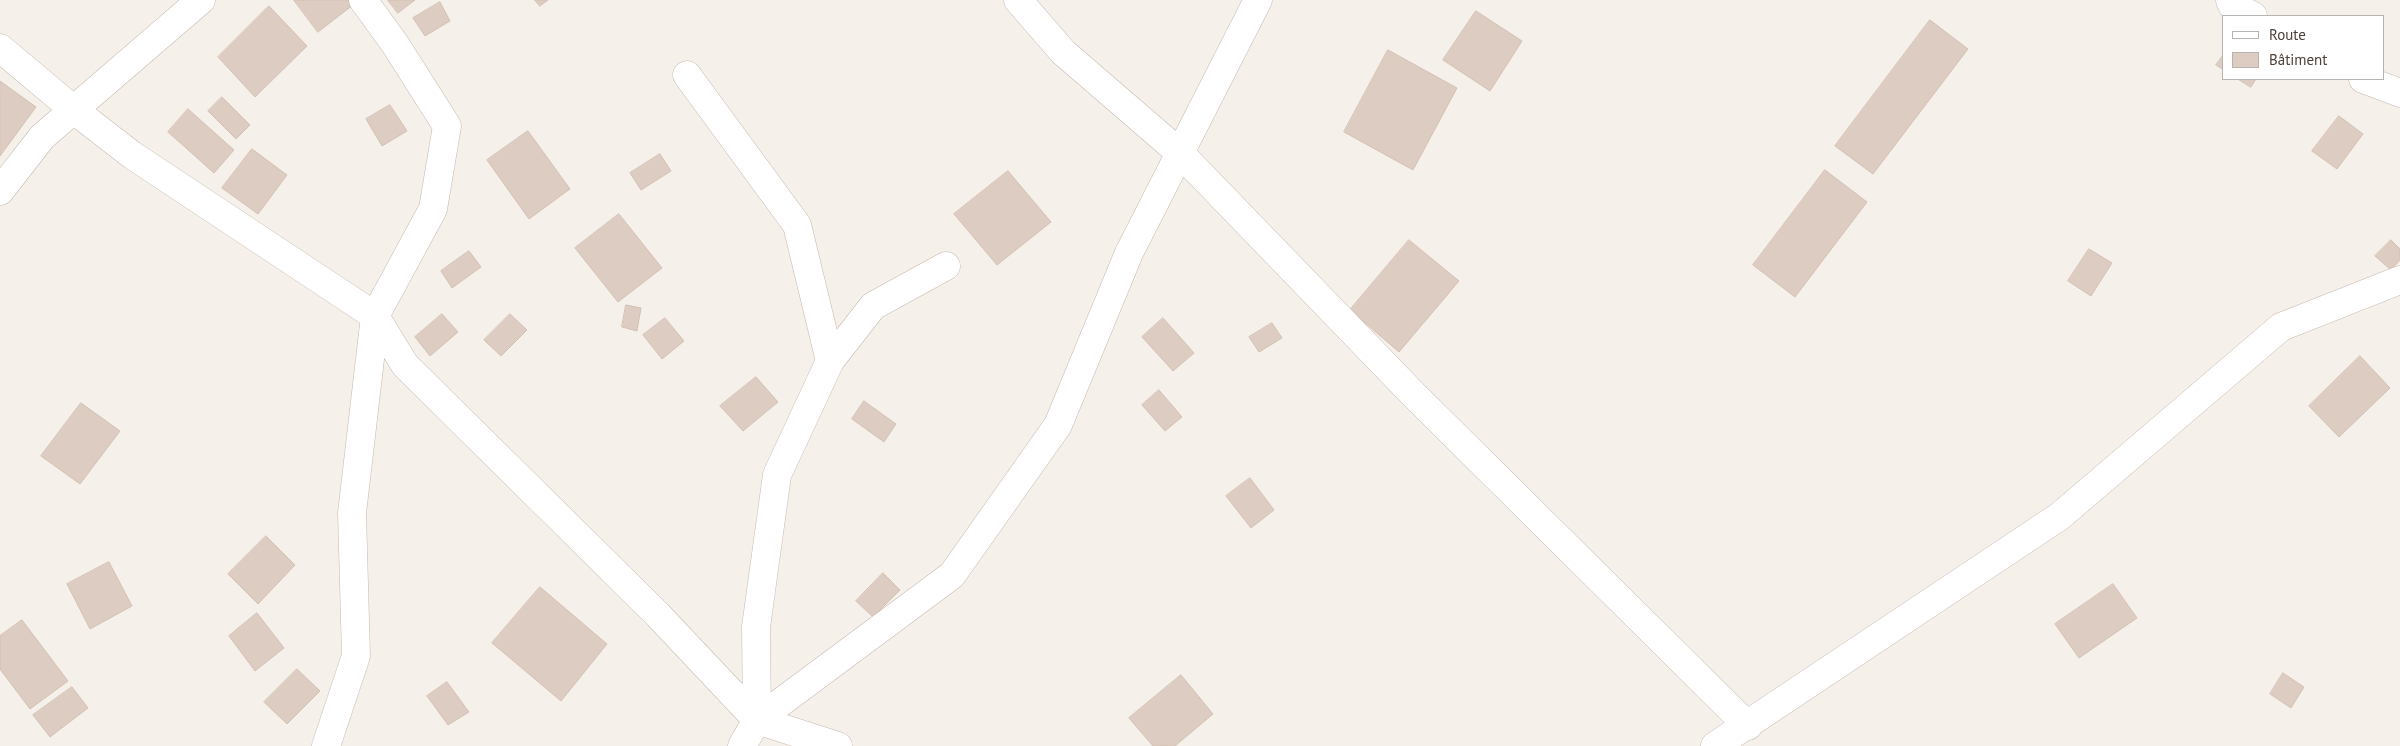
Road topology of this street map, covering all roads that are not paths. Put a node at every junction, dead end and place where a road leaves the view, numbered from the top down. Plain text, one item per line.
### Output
1 (201, 0) edge
2 (363, 0) edge
3 (1018, 0) edge
4 (1258, 0) edge
5 (2230, 0) edge
6 (2251, 15) edge
7 (0, 48) edge
8 (687, 75) dead end
9 (2366, 80) edge
10 (2400, 93) edge
11 (74, 110) junction
12 (1180, 153) junction
13 (0, 191) edge
14 (946, 266) dead end
15 (2400, 280) edge
16 (374, 316) junction
17 (830, 361) junction
18 (757, 720) junction
19 (1748, 726) junction
20 (326, 746) edge
21 (742, 746) edge
22 (838, 746) edge
23 (1715, 746) edge

1 - 11 street
2 - 16 street
3 - 12 street
4 - 12 street
5 - 6 street
7 - 11 street
8 - 17 street
9 - 10 street
11 - 13 street
11 - 16 street
12 - 18 street
12 - 19 street
14 - 17 street
15 - 19 street
16 - 18 street
16 - 20 street
17 - 18 street
18 - 21 street
18 - 22 street
19 - 23 street

